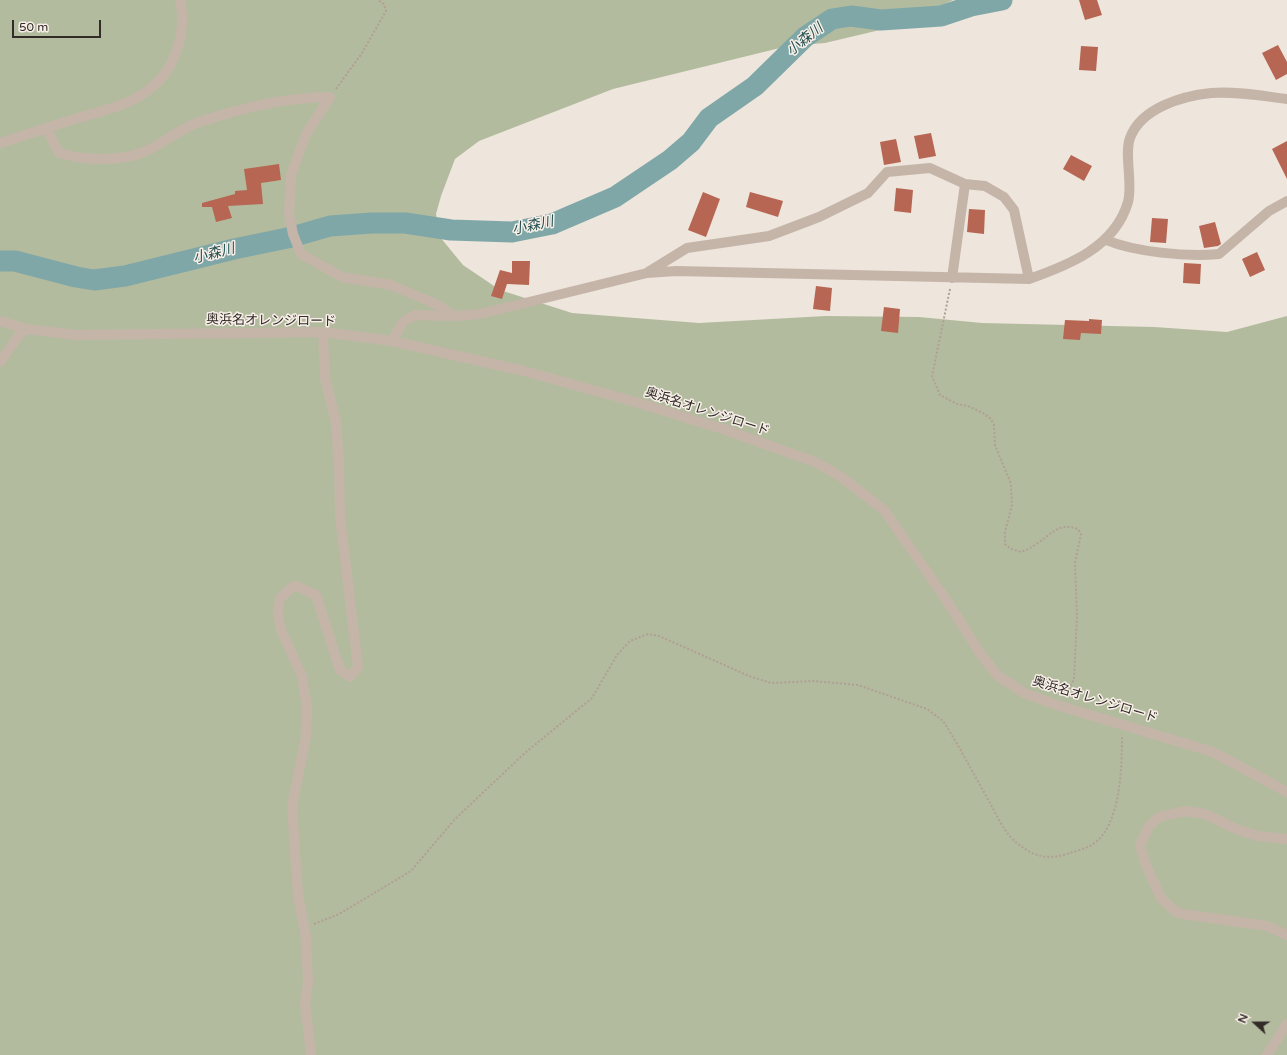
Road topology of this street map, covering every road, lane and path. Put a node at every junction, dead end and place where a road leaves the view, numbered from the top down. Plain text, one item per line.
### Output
1 (180, 0) edge
2 (378, 0) edge
3 (330, 97) junction
4 (1287, 99) edge
5 (46, 128) junction
6 (0, 143) edge
7 (965, 184) junction
8 (1287, 201) edge
9 (1106, 240) junction
10 (647, 273) junction
11 (952, 278) junction
12 (1029, 279) junction
13 (454, 316) junction
14 (0, 321) edge
15 (27, 330) junction
16 (323, 332) junction
17 (392, 340) junction
18 (0, 362) edge
19 (1060, 706) junction
20 (1122, 724) junction
21 (1287, 792) edge
22 (1287, 839) edge
23 (304, 928) junction
24 (1287, 935) edge
25 (1287, 1024) edge
26 (311, 1055) edge
27 (1267, 1055) edge

1 - 5 street
2 - 3 path
3 - 5 street
3 - 13 street
4 - 9 street
5 - 6 street
7 - 10 street
7 - 11 street
7 - 12 street
8 - 9 street
9 - 12 street
10 - 11 street
10 - 13 street
11 - 12 street
11 - 19 path
13 - 17 street
14 - 15 street, 奥浜名オレンジロード
15 - 16 street, 奥浜名オレンジロード
15 - 18 street
16 - 17 street, 奥浜名オレンジロード
16 - 23 street
17 - 19 street, 奥浜名オレンジロード
19 - 20 street, 奥浜名オレンジロード
20 - 21 street, 奥浜名オレンジロード
20 - 23 path
22 - 24 street
23 - 26 street
25 - 27 street

